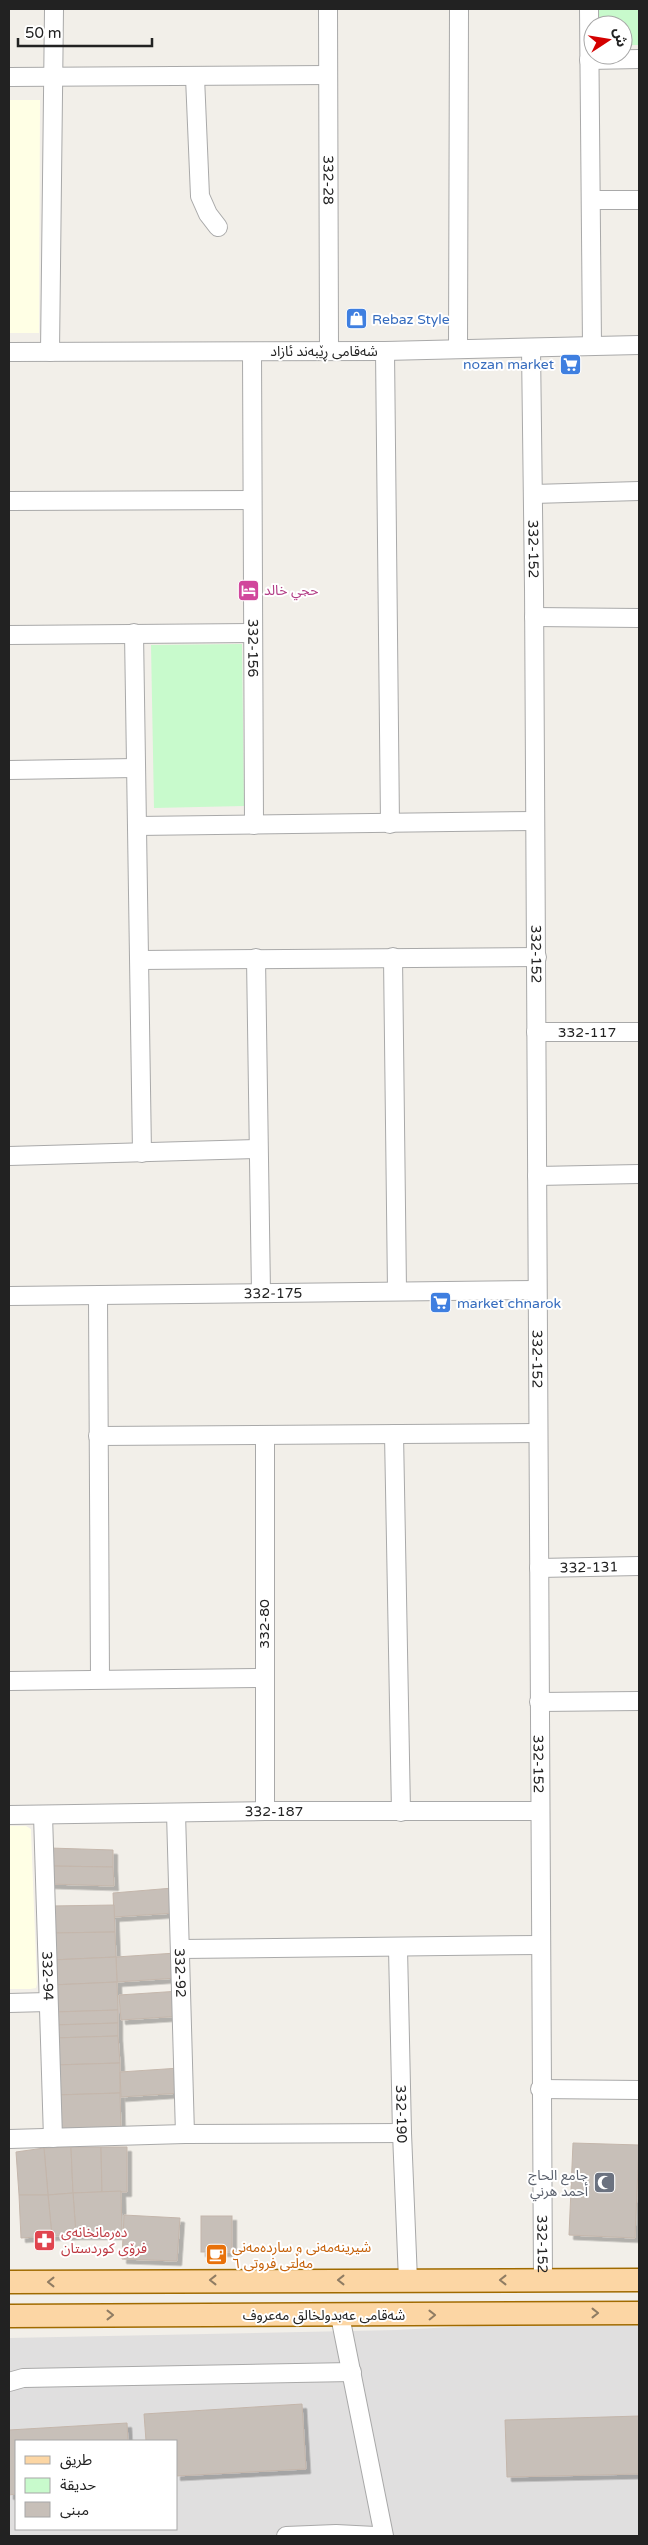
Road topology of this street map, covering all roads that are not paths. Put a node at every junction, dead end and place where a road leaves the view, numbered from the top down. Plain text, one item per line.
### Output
1 (54, 9) edge
2 (328, 9) edge
3 (459, 9) edge
4 (589, 65) edge
5 (328, 75) junction
6 (9, 77) edge
7 (54, 77) junction
8 (195, 78) junction
9 (592, 200) junction
10 (639, 200) edge
11 (218, 228) dead end
12 (639, 345) edge
13 (592, 346) junction
14 (531, 348) junction
15 (458, 349) junction
16 (329, 350) junction
17 (385, 351) junction
18 (9, 352) edge
19 (50, 352) junction
20 (252, 352) junction
21 (639, 491) edge
22 (533, 494) junction
23 (252, 500) junction
24 (9, 501) edge
25 (534, 617) junction
26 (639, 618) edge
27 (134, 633) junction
28 (252, 633) junction
29 (9, 635) edge
30 (135, 768) junction
31 (9, 770) edge
32 (535, 821) junction
33 (390, 824) junction
34 (254, 825) junction
35 (137, 826) junction
36 (393, 957) junction
37 (537, 957) junction
38 (256, 958) junction
39 (140, 960) junction
40 (536, 1032) junction
41 (639, 1032) edge
42 (258, 1149) junction
43 (142, 1153) junction
44 (9, 1156) edge
45 (639, 1174) edge
46 (537, 1176) junction
47 (536, 1290) junction
48 (397, 1291) junction
49 (261, 1293) junction
50 (9, 1296) edge
51 (98, 1297) junction
52 (537, 1433) junction
53 (394, 1434) junction
54 (98, 1436) junction
55 (265, 1436) junction
56 (639, 1566) edge
57 (538, 1568) junction
58 (263, 1678) junction
59 (100, 1679) junction
60 (9, 1681) edge
61 (639, 1701) edge
62 (539, 1702) junction
63 (540, 1811) junction
64 (265, 1812) junction
65 (401, 1812) junction
66 (176, 1813) junction
67 (9, 1815) edge
68 (43, 1815) junction
69 (540, 1945) junction
70 (398, 1948) junction
71 (180, 1949) junction
72 (48, 2002) junction
73 (9, 2003) edge
74 (540, 2089) junction
75 (639, 2090) edge
76 (402, 2133) junction
77 (185, 2134) junction
78 (53, 2138) junction
79 (9, 2139) edge
80 (262, 2280) junction
81 (408, 2280) junction
82 (543, 2280) junction
83 (639, 2280) edge
84 (9, 2282) edge
85 (639, 2313) edge
86 (261, 2315) junction
87 (9, 2316) edge
88 (340, 2316) junction
89 (352, 2372) junction
90 (9, 2382) edge
91 (286, 2536) edge
92 (375, 2536) edge
93 (384, 2536) edge

1 - 7 street
2 - 5 street, 332-28
3 - 15 street
4 - 9 street
5 - 8 street
5 - 16 street, 332-28
6 - 7 street
7 - 8 street
7 - 19 street
8 - 11 street
9 - 10 street
9 - 13 street
12 - 13 street, شەقامی ڕێبەند ئازاد
13 - 14 street, شەقامی ڕێبەند ئازاد
14 - 15 street, شەقامی ڕێبەند ئازاد
14 - 22 street, 332-152
15 - 17 street, شەقامی ڕێبەند ئازاد
16 - 17 street, شەقامی ڕێبەند ئازاد
16 - 20 street, شەقامی ڕێبەند ئازاد
17 - 33 street
18 - 19 street, شەقامی ڕێبەند ئازاد
19 - 20 street, شەقامی ڕێبەند ئازاد
20 - 23 street, 332-156
21 - 22 street
22 - 25 street, 332-152
23 - 24 street
23 - 28 street, 332-156
25 - 26 street
25 - 32 street, 332-152
27 - 28 street
27 - 29 street
27 - 30 street
28 - 34 street, 332-156
30 - 31 street
30 - 35 street
32 - 33 street
32 - 37 street, 332-152
33 - 34 street
34 - 35 street
35 - 39 street
36 - 37 street
36 - 38 street
36 - 48 street
37 - 40 street, 332-152
38 - 39 street
38 - 42 street
39 - 43 street
40 - 41 street, 332-117
40 - 46 street, 332-152
42 - 43 street
42 - 49 street
43 - 44 street
45 - 46 street
46 - 47 street, 332-152
47 - 48 street, 332-175
47 - 52 street, 332-152
48 - 49 street, 332-175
49 - 51 street, 332-175
50 - 51 street, 332-175
51 - 54 street
52 - 53 street
52 - 57 street, 332-152
53 - 55 street
53 - 65 street
54 - 55 street
54 - 59 street
55 - 58 street, 332-80
56 - 57 street, 332-131
57 - 62 street, 332-152
58 - 59 street
58 - 64 street, 332-80
59 - 60 street
61 - 62 street
62 - 63 street, 332-152
63 - 65 street, 332-187
63 - 69 street, 332-152
64 - 65 street, 332-187
64 - 66 street, 332-187
66 - 68 street, 332-187
66 - 71 street, 332-92
67 - 68 street, 332-187
68 - 72 street, 332-94
69 - 70 street
69 - 74 street, 332-152
70 - 71 street
70 - 76 street, 332-190
71 - 77 street, 332-92
72 - 73 street
72 - 78 street, 332-94
74 - 75 street
74 - 82 street, 332-152
76 - 77 street
76 - 81 street, 332-190
77 - 78 street
78 - 79 street
81 -> 80 main road
80 -> 84 main road
80 - 86 main road
82 -> 81 main road
82 - 83 main road
88 -> 85 main road, شەقامی عەبدولخالق مەعروف
87 -> 86 main road, شەقامی عەبدولخالق مەعروف
86 - 88 main road, شەقامی عەبدولخالق مەعروف
88 - 89 street
89 - 90 street
89 - 93 street
91 - 92 street

